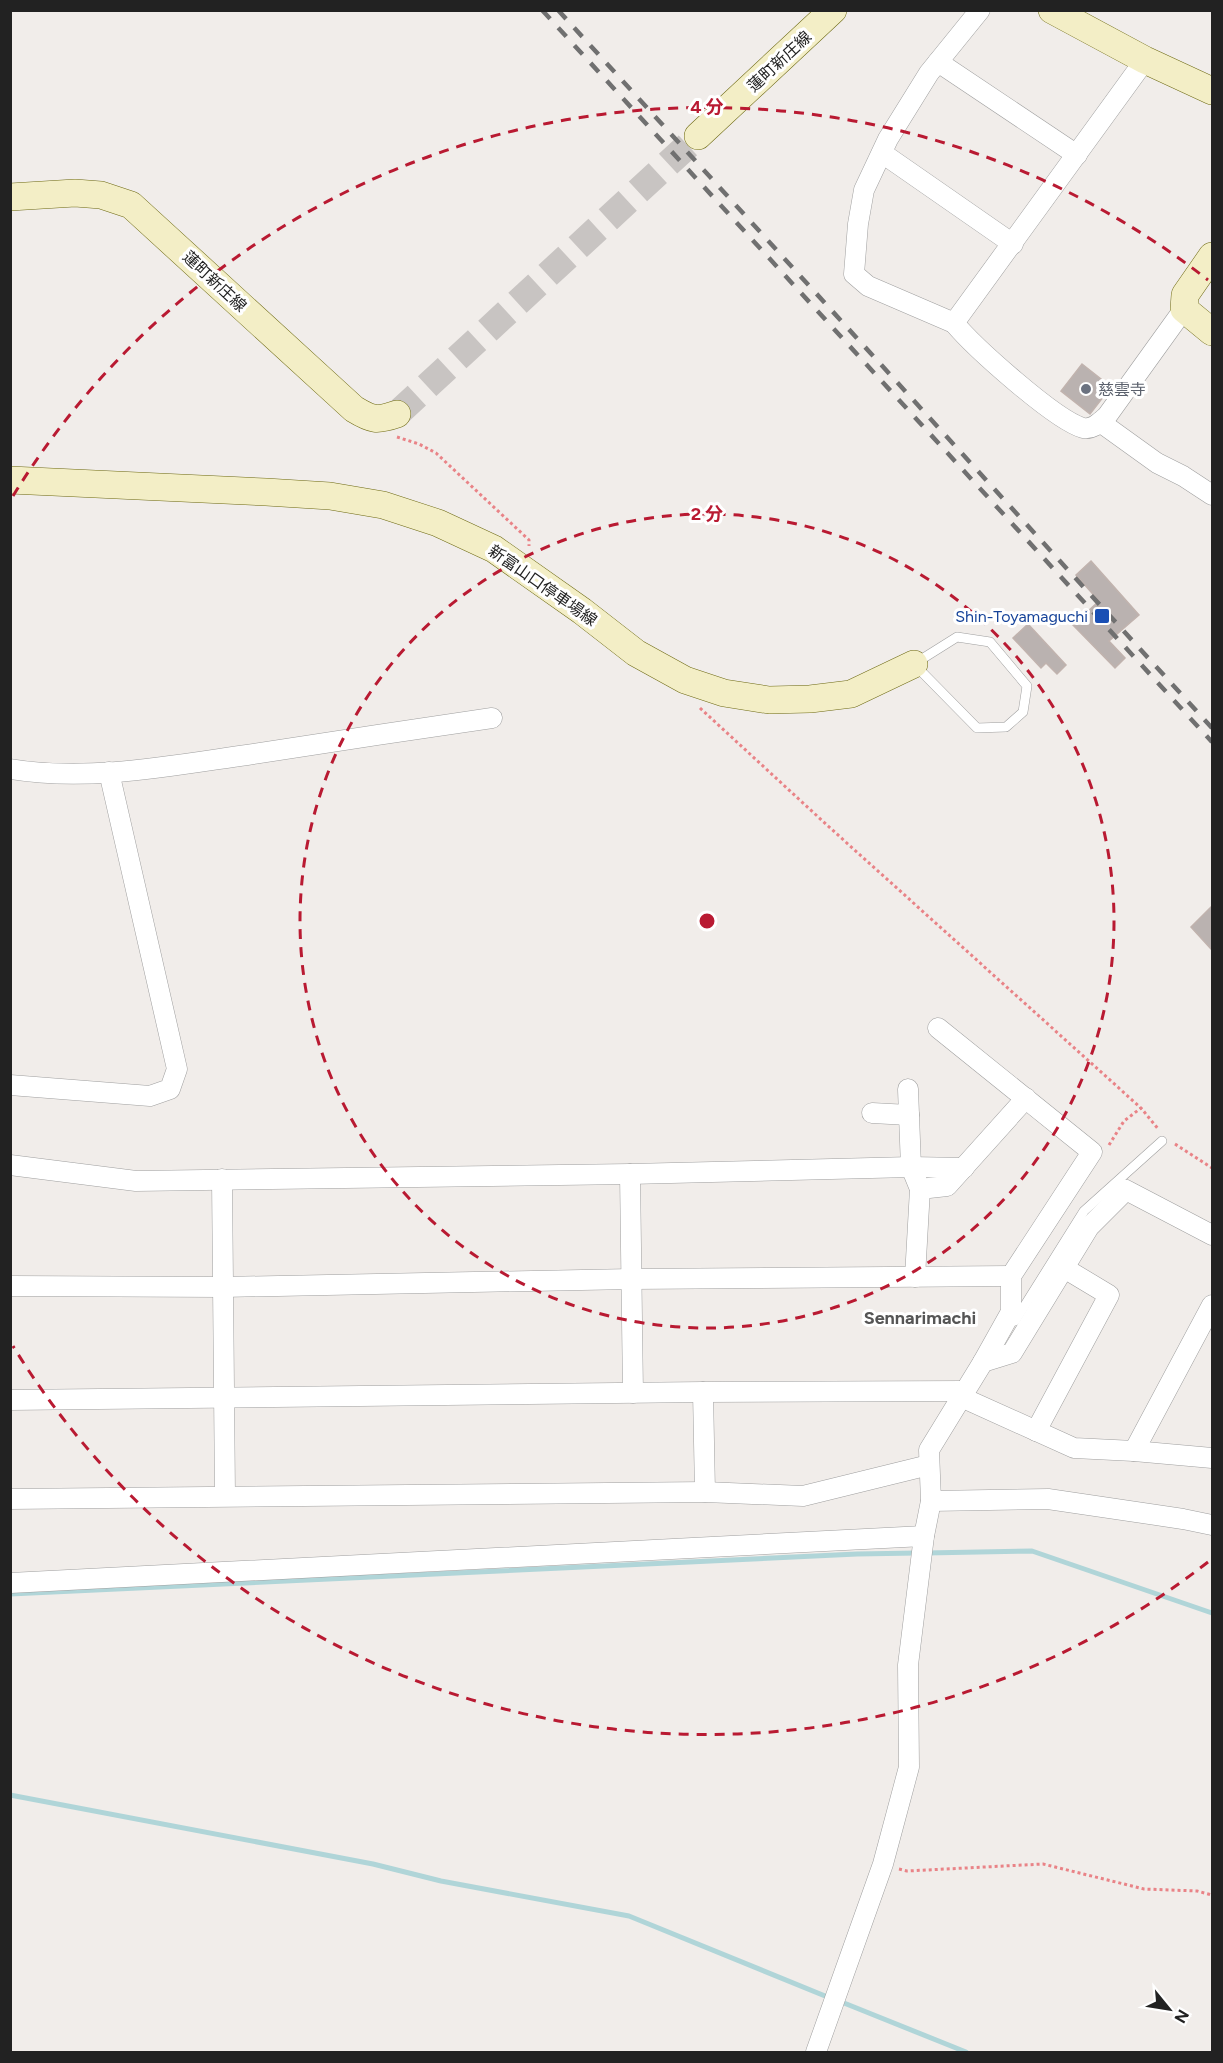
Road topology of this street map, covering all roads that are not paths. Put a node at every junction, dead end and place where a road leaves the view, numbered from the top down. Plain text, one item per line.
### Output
1 (833, 10) edge
2 (980, 10) edge
3 (1052, 10) edge
4 (1145, 60) junction
5 (938, 62) junction
6 (1212, 91) edge
7 (698, 136) tunnel mouth
8 (882, 153) junction
9 (1077, 155) junction
10 (10, 197) edge
11 (1013, 244) junction
12 (1212, 256) edge
13 (1184, 309) junction
14 (954, 323) junction
15 (1212, 332) edge
16 (397, 414) tunnel mouth
17 (1100, 422) junction
18 (10, 480) edge
19 (1212, 495) edge
20 (914, 664) junction
21 (492, 718) dead end
22 (10, 769) edge
23 (109, 772) junction
24 (938, 1028) dead end
25 (10, 1085) edge
26 (908, 1089) dead end
27 (1026, 1098) junction
28 (872, 1113) dead end
29 (909, 1115) junction
30 (1163, 1139) road end
31 (10, 1166) edge
32 (911, 1167) junction
33 (964, 1168) junction
34 (630, 1174) junction
35 (222, 1179) junction
36 (920, 1189) junction
37 (1212, 1235) edge
38 (1064, 1268) junction
39 (1011, 1276) junction
40 (915, 1277) junction
41 (631, 1279) junction
42 (10, 1286) edge
43 (223, 1287) junction
44 (1212, 1305) edge
45 (1207, 1330) edge
46 (987, 1361) junction
47 (703, 1392) junction
48 (633, 1393) junction
49 (963, 1394) junction
50 (224, 1398) junction
51 (10, 1400) edge
52 (1035, 1431) junction
53 (1134, 1451) junction
54 (1212, 1458) edge
55 (929, 1465) junction
56 (705, 1492) junction
57 (225, 1496) junction
58 (10, 1499) edge
59 (932, 1501) junction
60 (1212, 1525) edge
61 (924, 1536) junction
62 (10, 1583) edge
63 (816, 2052) edge

1 - 7 main road, 蓮町新庄線
2 - 5 street
3 - 4 main road
4 - 6 main road
4 - 9 street
5 - 8 street
5 - 9 street
8 - 11 street
8 - 14 street
9 - 11 street
10 - 16 main road, 蓮町新庄線
11 - 14 street
12 - 13 main road
13 - 15 main road
13 - 17 street
14 - 17 street
17 - 19 street
18 - 20 main road, 新富山口停車場線
20 - 20 lane
21 - 23 street
22 - 23 street
23 - 25 street
24 - 27 street
26 - 29 street
27 - 33 street
27 - 39 street
28 - 29 street
29 - 32 street
30 - 46 lane
31 - 35 street
32 - 33 street
32 - 34 street
32 - 36 street
33 - 36 street
34 - 35 street
34 - 41 street
35 - 43 street
36 - 40 street
37 - 38 street
38 - 46 street
38 - 52 street
39 - 40 street
39 - 46 street
40 - 41 street
41 - 43 street
41 - 48 street
42 - 43 street
43 - 50 street
44 - 45 street
45 - 53 street
46 - 49 street
47 - 48 street
47 - 49 street
47 - 56 street
48 - 50 street
49 - 52 street
49 - 55 street
50 - 51 street
50 - 57 street
52 - 53 street
53 - 54 street
55 - 56 street
55 - 59 street
56 - 57 street
57 - 58 street
59 - 60 street
59 - 61 street
61 - 62 street
61 - 63 street

